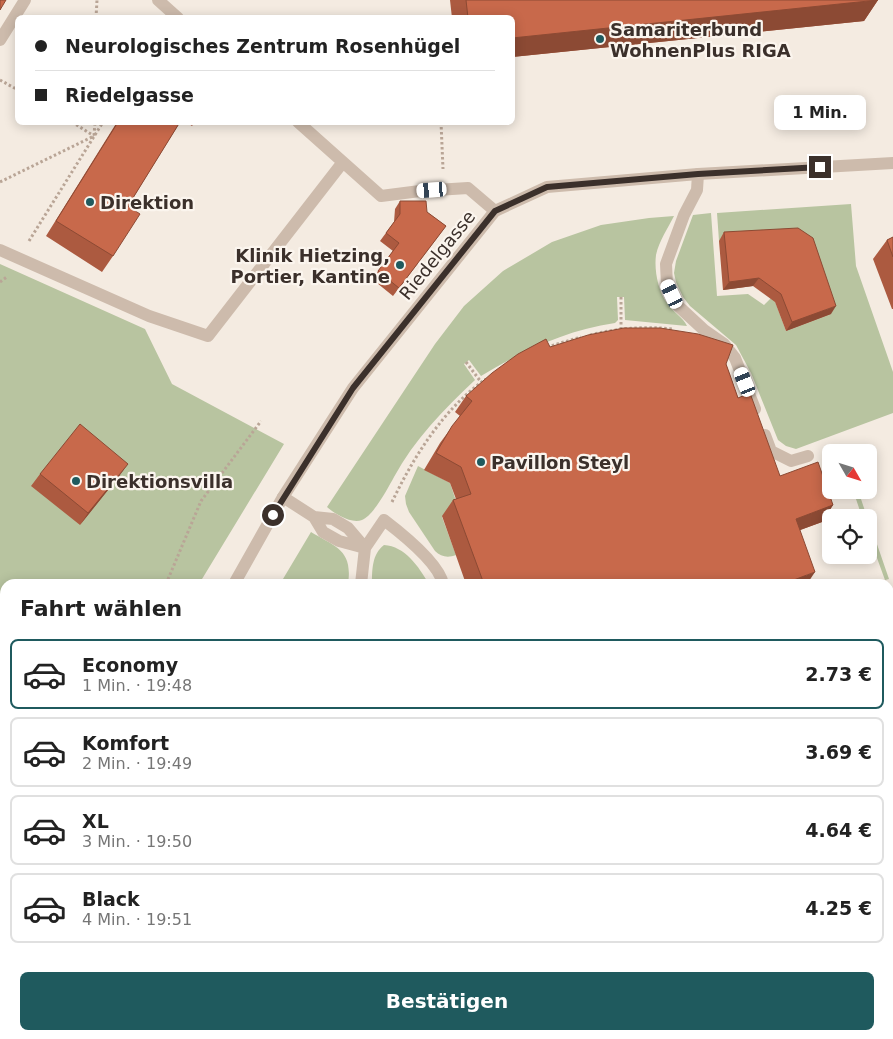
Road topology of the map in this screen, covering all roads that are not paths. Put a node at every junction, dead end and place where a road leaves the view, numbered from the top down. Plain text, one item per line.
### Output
1 (25, 0) edge
2 (158, 0) edge
3 (16, 15) edge
4 (175, 15) edge
5 (15, 16) edge
6 (0, 40) edge
7 (301, 125) edge
8 (343, 162) junction
9 (893, 163) edge
10 (698, 174) junction
11 (495, 211) junction
12 (0, 250) edge
13 (808, 456) dead end
14 (283, 497) junction
15 (365, 548) junction
16 (237, 579) edge
17 (361, 579) edge
18 (442, 579) edge

1 - 3 street
2 - 4 street
5 - 6 street
7 - 8 street
8 - 11 street
8 - 12 street
9 - 10 street, Riedelgasse
10 - 11 street, Riedelgasse
10 - 13 street
11 - 14 street, Riedelgasse
14 - 15 street
14 - 16 street, Riedelgasse
15 - 17 street
15 - 18 street

